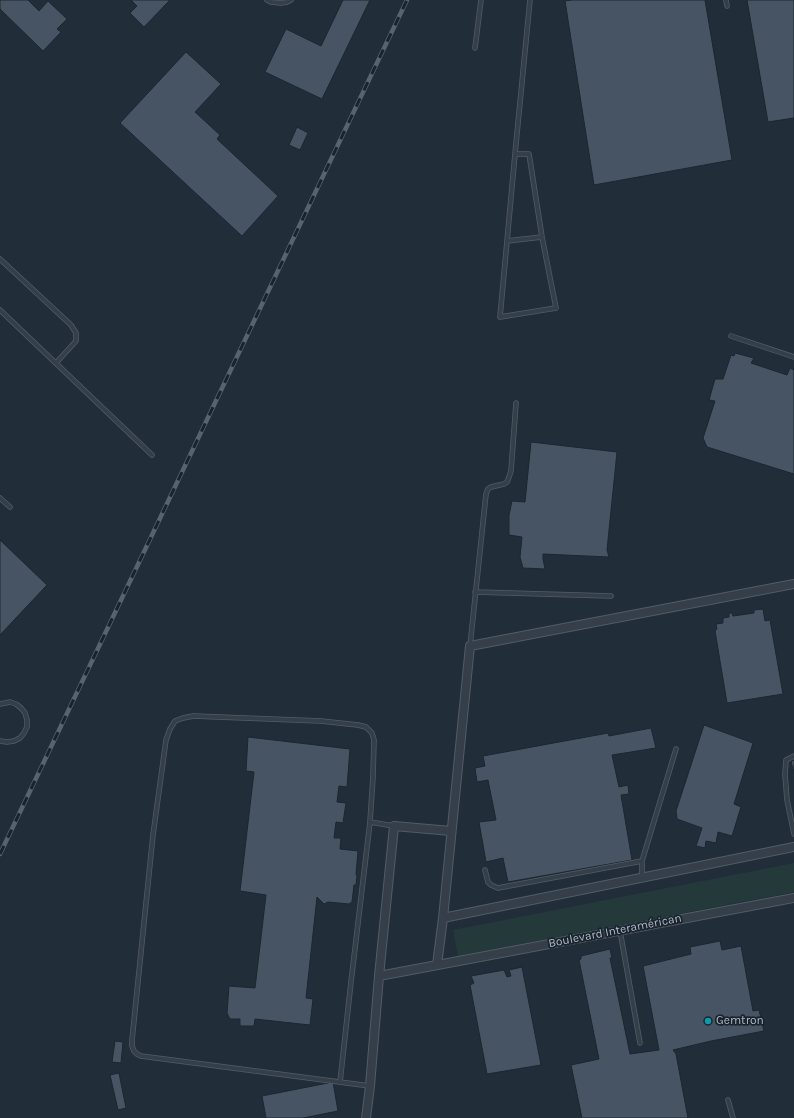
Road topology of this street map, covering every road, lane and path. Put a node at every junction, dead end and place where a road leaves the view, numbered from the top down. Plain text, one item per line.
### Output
1 (267, 0) edge
2 (291, 0) edge
3 (481, 0) edge
4 (530, 0) edge
5 (726, 0) edge
6 (727, 6) dead end
7 (475, 48) dead end
8 (515, 154) junction
9 (542, 237) junction
10 (507, 241) junction
11 (0, 260) edge
12 (0, 310) edge
13 (731, 336) dead end
14 (794, 357) edge
15 (56, 363) junction
16 (516, 403) dead end
17 (152, 455) dead end
18 (0, 498) edge
19 (10, 506) dead end
20 (794, 584) edge
21 (475, 592) junction
22 (611, 596) dead end
23 (470, 646) junction
24 (0, 704) edge
25 (0, 741) edge
26 (676, 749) dead end
27 (794, 756) edge
28 (370, 822) junction
29 (394, 826) junction
30 (452, 831) junction
31 (794, 834) edge
32 (794, 847) edge
33 (642, 861) junction
34 (485, 870) dead end
35 (642, 877) junction
36 (794, 898) edge
37 (443, 918) junction
38 (620, 930) junction
39 (436, 965) junction
40 (380, 976) junction
41 (640, 1043) dead end
42 (340, 1082) junction
43 (370, 1086) junction
44 (728, 1100) dead end
45 (366, 1118) edge
46 (733, 1118) edge

1 - 2 lane
3 - 7 lane
4 - 8 lane
5 - 6 lane
8 - 9 lane
8 - 10 lane
9 - 10 lane
9 - 10 lane
11 - 15 lane
12 - 15 lane
13 - 14 lane
15 - 17 lane
16 - 21 lane
18 - 19 lane
20 - 23 street
21 - 22 lane
21 - 23 lane
23 - 30 street
24 - 25 lane
26 - 33 lane
27 - 31 lane
28 - 29 lane
28 - 42 lane
28 - 42 lane
29 - 30 street
29 - 40 street
30 - 37 street
32 - 35 street
33 - 34 lane
33 - 35 lane
35 - 37 street
36 - 38 street, Boulevard Interamérican
37 - 39 street
38 - 39 street, Boulevard Interamérican
38 - 41 lane
39 - 40 street, Boulevard Interamérican
40 - 43 street
42 - 43 lane
43 - 45 street
44 - 46 lane

